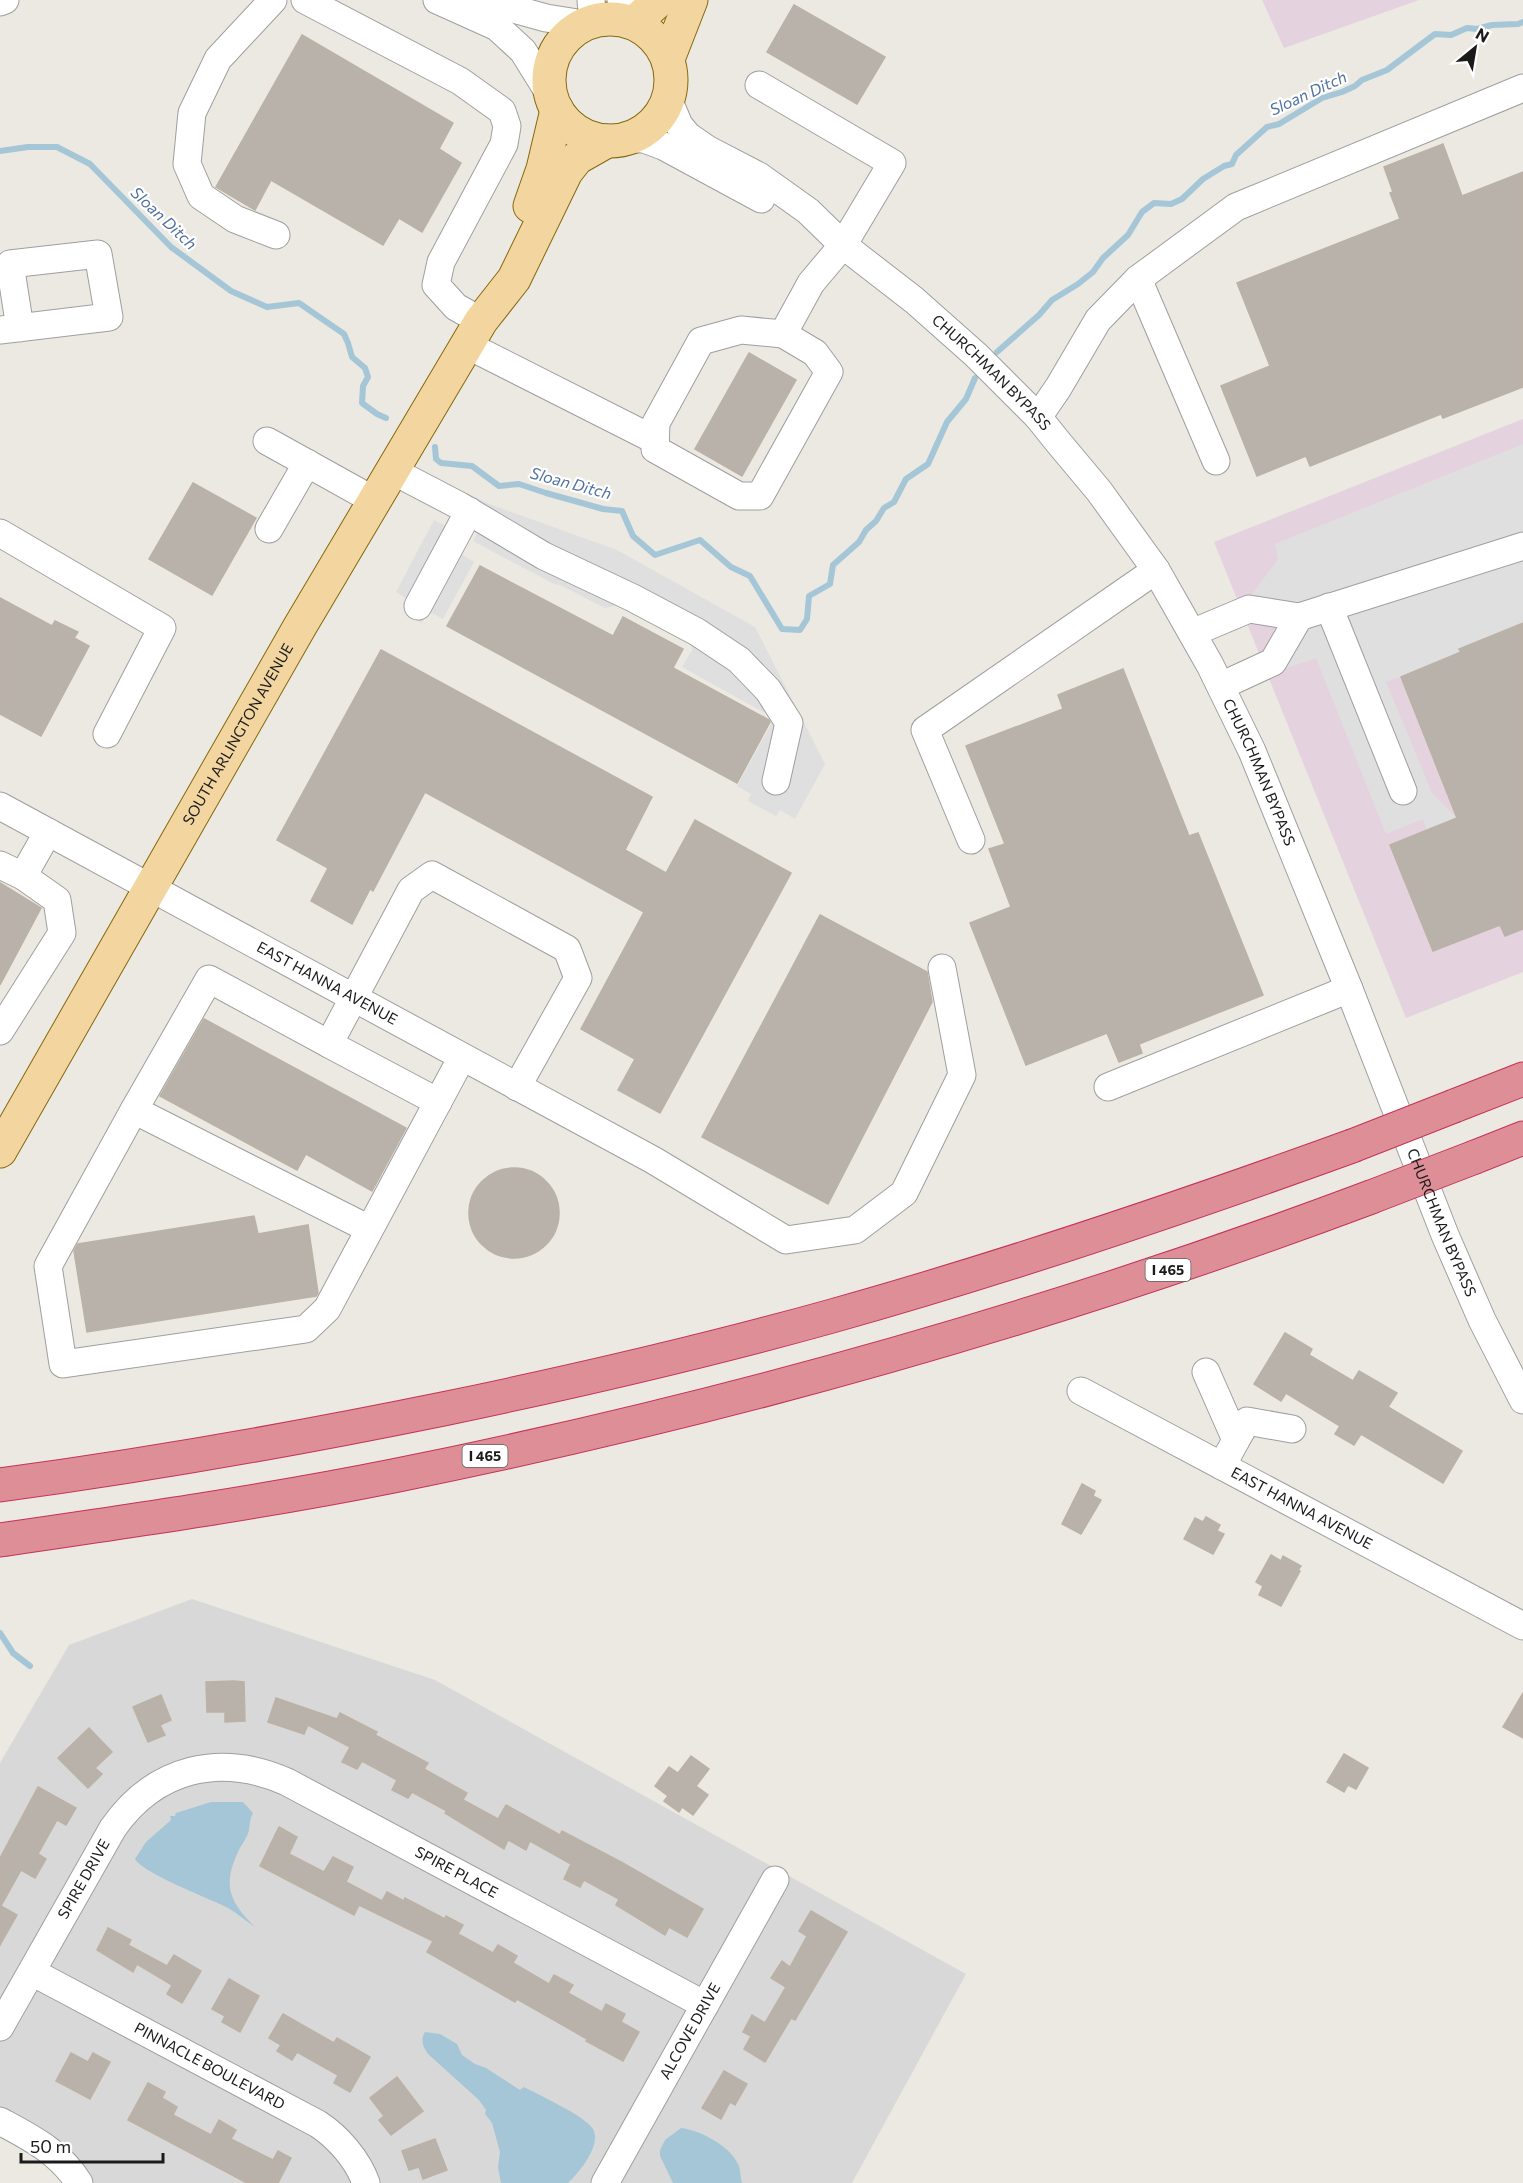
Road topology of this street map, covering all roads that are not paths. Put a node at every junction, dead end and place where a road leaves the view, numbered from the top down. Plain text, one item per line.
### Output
1 (5, 0) edge
2 (273, 0) edge
3 (305, 0) edge
4 (437, 0) edge
5 (659, 0) edge
6 (691, 0) edge
7 (495, 1) edge
8 (0, 2) edge
9 (589, 15) edge
10 (628, 15) edge
11 (668, 59) junction
12 (759, 86) dead end
13 (1523, 88) edge
14 (668, 99) junction
15 (554, 103) junction
16 (616, 140) junction
17 (276, 235) dead end
18 (843, 245) junction
19 (1138, 279) junction
20 (474, 333) junction
21 (783, 334) junction
22 (1038, 417) junction
23 (655, 440) junction
24 (267, 441) dead end
25 (1216, 461) dead end
26 (307, 463) junction
27 (393, 471) junction
28 (375, 501) junction
29 (469, 512) junction
30 (269, 529) dead end
31 (0, 533) edge
32 (1523, 546) edge
33 (1156, 570) junction
34 (418, 606) dead end
35 (1329, 607) junction
36 (1299, 617) junction
37 (1192, 633) junction
38 (1221, 686) junction
39 (106, 734) dead end
40 (776, 781) dead end
41 (1403, 791) dead end
42 (0, 806) edge
43 (48, 832) junction
44 (971, 840) dead end
45 (11, 871) edge
46 (150, 887) junction
47 (942, 968) dead end
48 (1349, 989) junction
49 (353, 998) junction
50 (0, 1031) edge
51 (329, 1044) junction
52 (462, 1057) junction
53 (1523, 1079) edge
54 (517, 1087) junction
55 (1107, 1087) dead end
56 (438, 1102) junction
57 (134, 1110) junction
58 (1523, 1138) edge
59 (0, 1151) edge
60 (369, 1229) junction
61 (1206, 1372) dead end
62 (1081, 1391) dead end
63 (1523, 1400) edge
64 (1292, 1429) dead end
65 (1236, 1440) junction
66 (1222, 1466) junction
67 (0, 1485) edge
68 (0, 1540) edge
69 (1523, 1626) edge
70 (201, 1768) joint
71 (776, 1880) dead end
72 (32, 1972) junction
73 (705, 2005) junction
74 (0, 2027) edge
75 (0, 2121) edge
76 (79, 2183) edge
77 (366, 2183) edge
78 (605, 2183) edge

1 - 8 street
2 - 17 street
3 - 20 street
4 - 15 street
5 - 10 main road
6 - 11 main road
7 - 9 street
9 - 10 main road
9 - 15 main road
10 - 11 main road
11 - 14 main road
12 - 18 street
13 - 19 street
14 - 16 main road
14 - 18 street, CHURCHMAN BYPASS
15 - 16 main road
15 - 20 main road, SOUTH ARLINGTON AVENUE
16 - 18 street, CHURCHMAN BYPASS
16 - 20 main road, SOUTH ARLINGTON AVENUE
18 - 21 street
18 - 22 street, CHURCHMAN BYPASS
19 - 22 street
19 - 25 street
20 - 23 street
20 - 27 main road, SOUTH ARLINGTON AVENUE
21 - 23 street
21 - 23 street
22 - 33 street, CHURCHMAN BYPASS
24 - 26 street
26 - 28 street
26 - 30 street
27 - 28 main road, SOUTH ARLINGTON AVENUE
27 - 29 street
28 - 46 main road, SOUTH ARLINGTON AVENUE
29 - 34 street
29 - 40 street
31 - 39 street
32 - 35 street
33 - 37 street, CHURCHMAN BYPASS
33 - 44 street
35 - 36 street
35 - 41 street
36 - 37 street
36 - 38 street
37 - 38 street, CHURCHMAN BYPASS
38 - 48 street, CHURCHMAN BYPASS
42 - 43 street, EAST HANNA AVENUE
43 - 45 street
43 - 46 street, EAST HANNA AVENUE
45 - 50 street
46 - 49 street, EAST HANNA AVENUE
46 - 59 main road, SOUTH ARLINGTON AVENUE
47 - 54 street, EAST HANNA AVENUE
48 - 55 street
48 - 63 street, CHURCHMAN BYPASS
49 - 51 street
49 - 52 street, EAST HANNA AVENUE
49 - 54 street
51 - 56 street
51 - 57 street
52 - 54 street, EAST HANNA AVENUE
52 - 56 street
53 - 67 highway, bridge
56 - 60 street
57 - 60 street
57 - 60 street
58 - 68 highway, I 465, bridge
61 - 65 street
62 - 66 street, EAST HANNA AVENUE
64 - 65 street
65 - 66 street
66 - 69 street, EAST HANNA AVENUE
70 - 72 street, SPIRE DRIVE
70 - 73 street, SPIRE PLACE
71 - 73 street, ALCOVE DRIVE
72 - 74 street, SPIRE DRIVE
72 - 77 street, PINNACLE BOULEVARD
73 - 78 street, ALCOVE DRIVE
75 - 76 street

